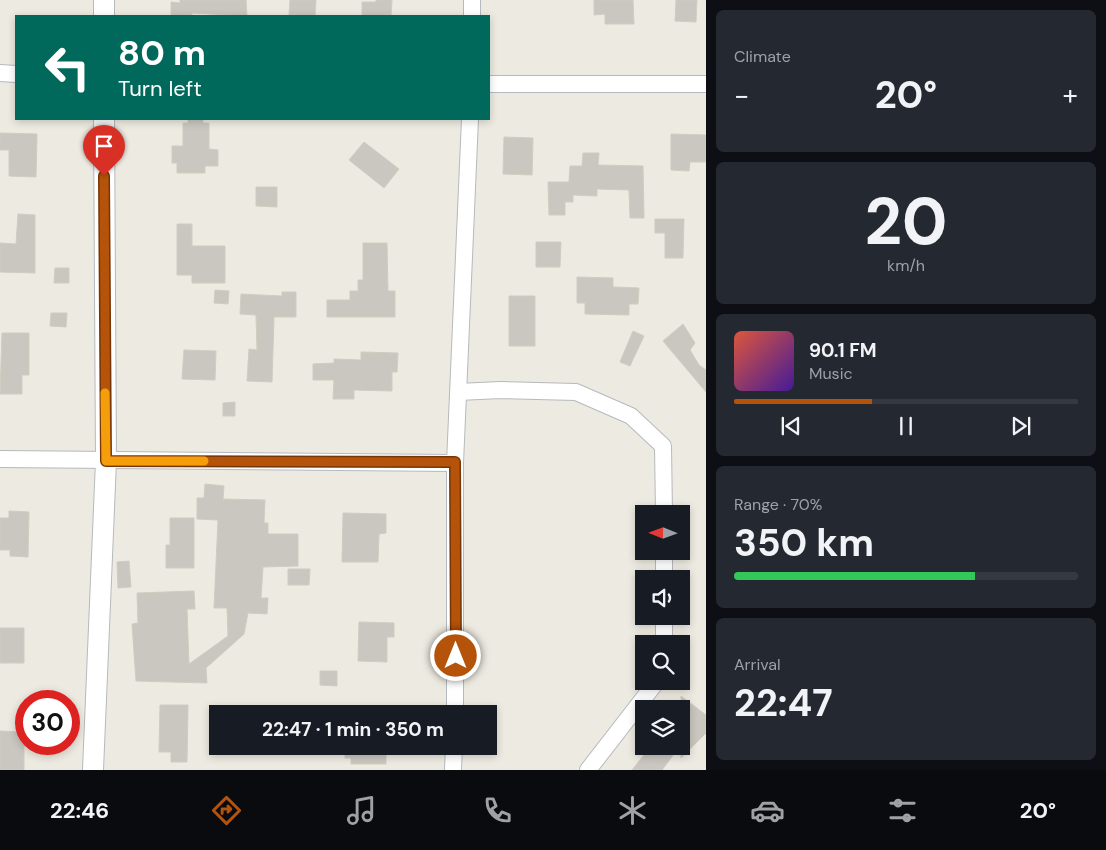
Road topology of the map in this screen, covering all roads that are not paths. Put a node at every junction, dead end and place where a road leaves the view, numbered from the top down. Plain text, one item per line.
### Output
1 (104, 0) edge
2 (472, 0) edge
3 (104, 15) edge
4 (472, 15) edge
5 (0, 73) edge
6 (15, 74) edge
7 (490, 84) edge
8 (706, 84) edge
9 (104, 120) edge
10 (470, 120) edge
11 (458, 392) junction
12 (0, 459) edge
13 (106, 461) junction
14 (455, 462) junction
15 (664, 505) edge
16 (650, 690) edge
17 (455, 705) edge
18 (454, 755) edge
19 (93, 770) edge
20 (453, 770) edge
21 (588, 770) edge

1 - 3 street
2 - 4 street
5 - 6 street
7 - 8 street
9 - 13 street
10 - 11 street
11 - 14 street
11 - 15 street
12 - 13 street
13 - 14 street
13 - 19 street
14 - 17 street
16 - 21 street
18 - 20 street

